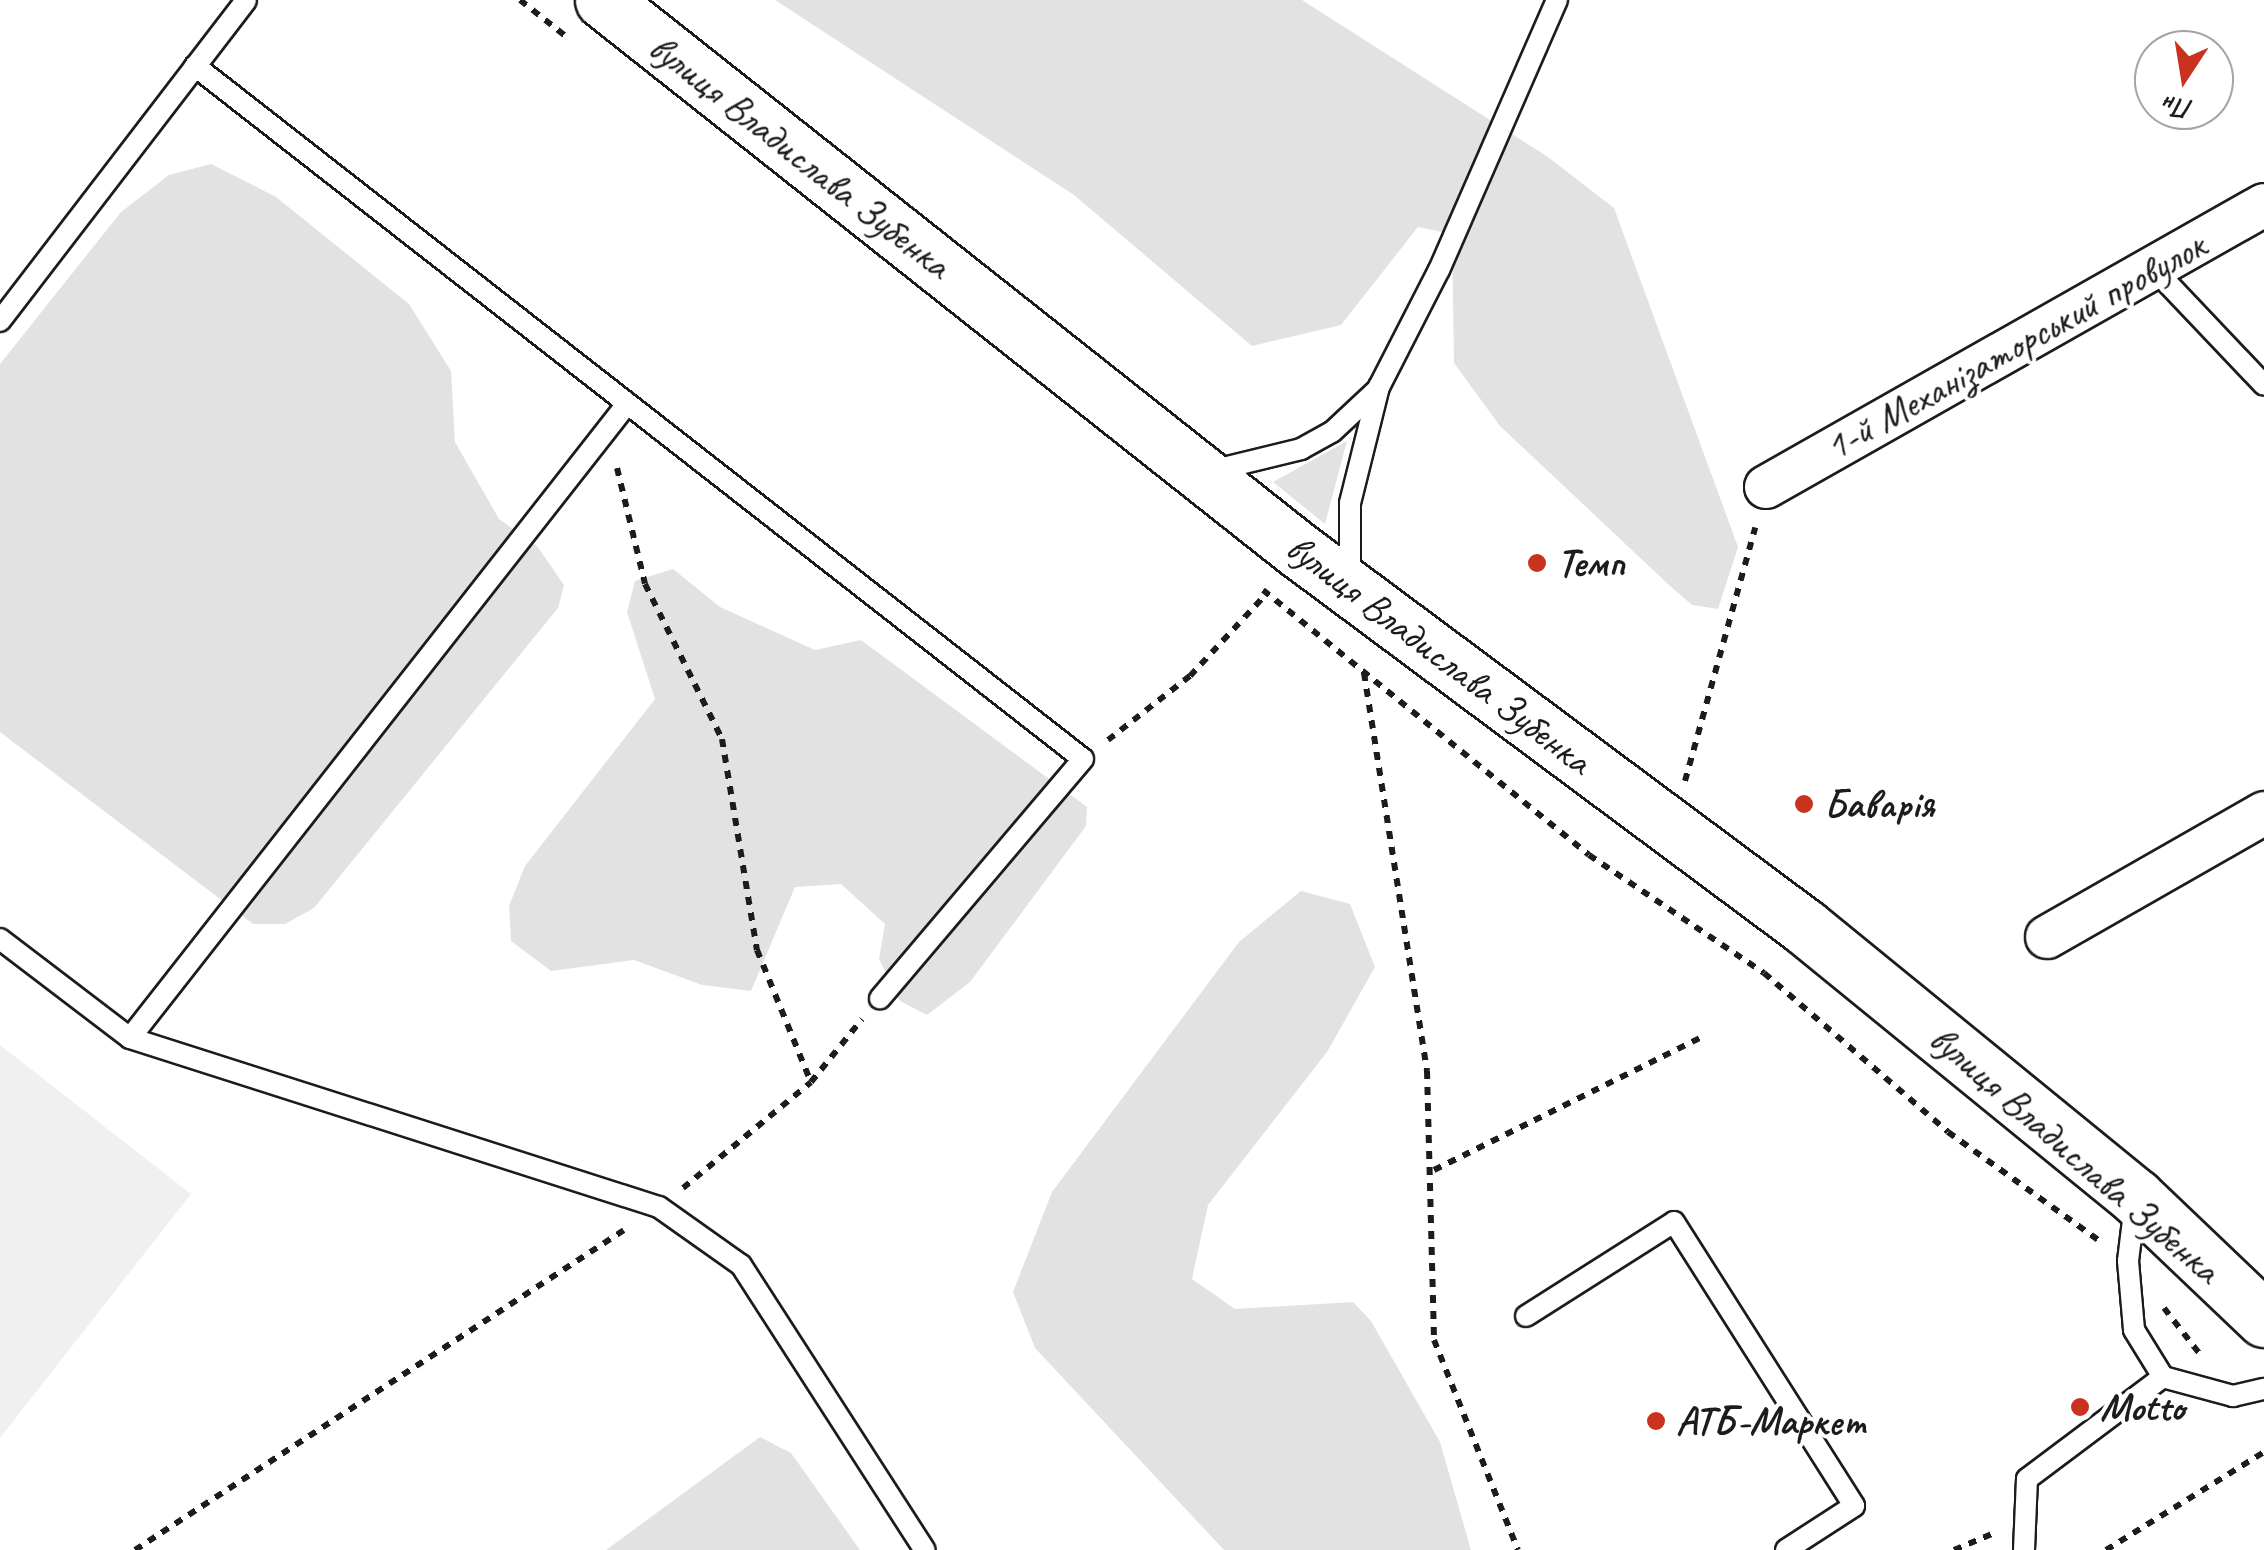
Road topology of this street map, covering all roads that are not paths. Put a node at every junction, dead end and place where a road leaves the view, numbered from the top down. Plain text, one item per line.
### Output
1 (246, 0) edge
2 (603, 0) edge
3 (1557, 0) edge
4 (195, 66) junction
5 (2264, 205) edge
6 (2155, 270) junction
7 (0, 321) edge
8 (2264, 385) edge
9 (1379, 388) junction
10 (627, 404) junction
11 (1200, 474) junction
12 (1766, 487) road end
13 (1353, 591) junction
14 (2264, 813) edge
15 (2047, 937) dead end
16 (0, 939) edge
17 (880, 998) road end
18 (130, 1038) junction
19 (2136, 1197) junction
20 (1526, 1316) dead end
21 (2264, 1318) edge
22 (2163, 1377) junction
23 (2264, 1389) edge
24 (925, 1550) edge
25 (1786, 1550) edge
26 (2024, 1550) edge

1 - 4 lane
2 - 11 street, вулиця Владислава Зубенка
3 - 9 lane
4 - 7 lane
4 - 10 lane
5 - 6 street, 1-й Механізаторський провулок
6 - 8 lane
6 - 12 street, 1-й Механізаторський провулок
9 - 11 lane
9 - 13 lane
10 - 17 lane
10 - 18 lane
11 - 13 street, вулиця Владислава Зубенка
13 - 19 street, вулиця Владислава Зубенка
14 - 15 street
16 - 18 lane
18 - 24 lane
19 - 21 street, вулиця Владислава Зубенка
19 - 22 lane
20 - 25 lane
22 - 23 lane
22 - 26 lane

